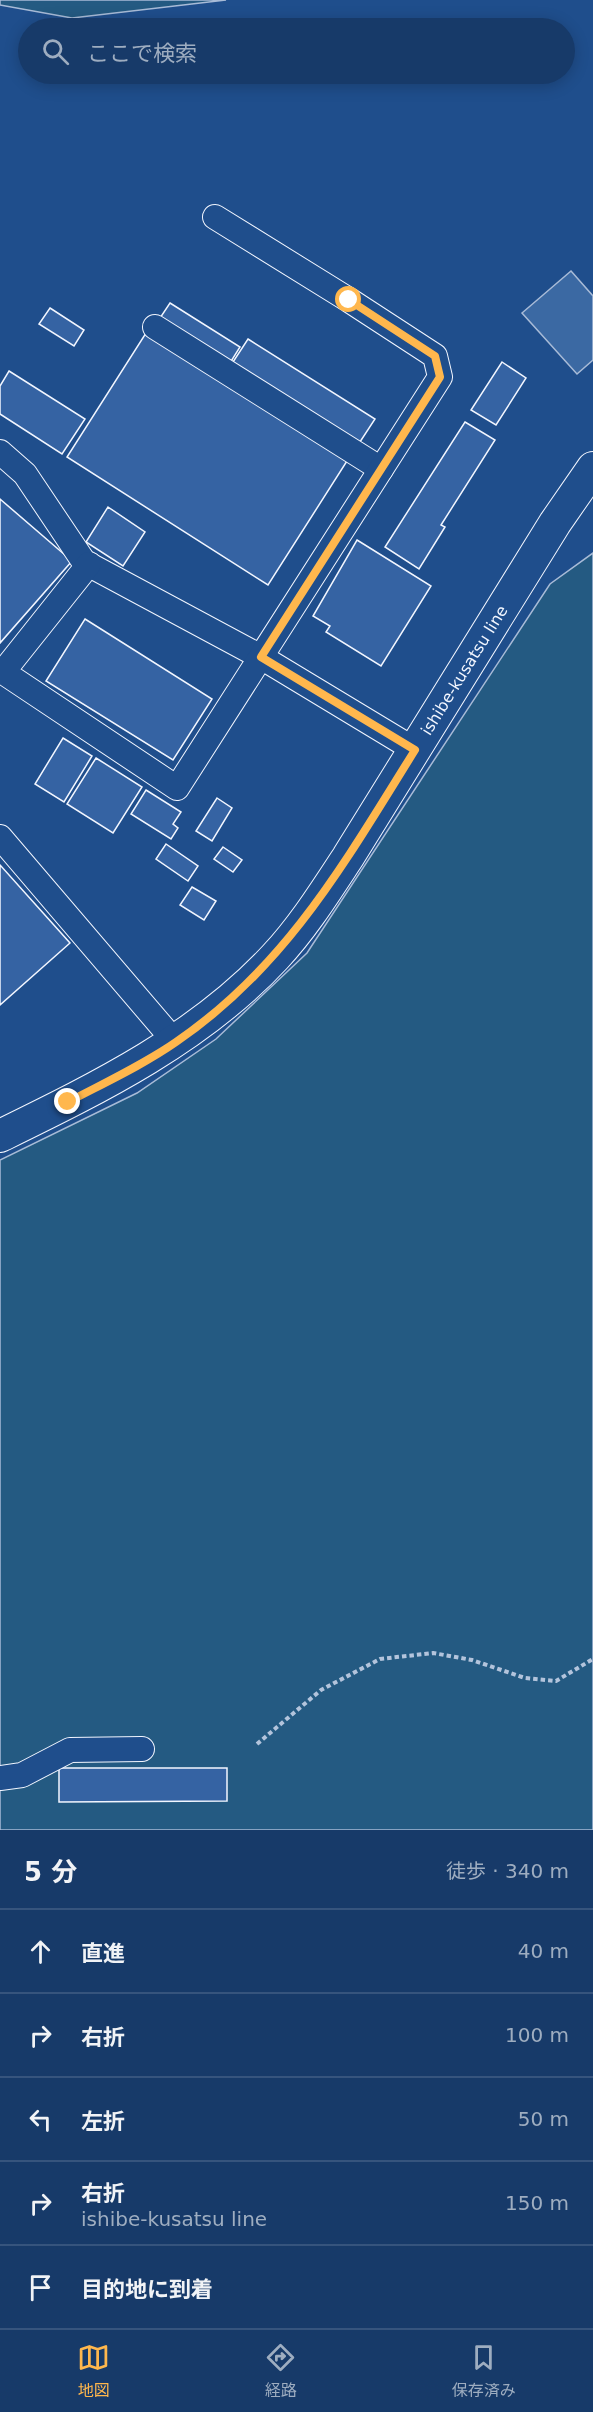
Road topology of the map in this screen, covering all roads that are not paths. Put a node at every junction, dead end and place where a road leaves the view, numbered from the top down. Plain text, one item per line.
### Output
1 (214, 217) dead end
2 (155, 327) dead end
3 (0, 452) edge
4 (593, 468) edge
5 (381, 470) junction
6 (89, 564) junction
7 (261, 657) junction
8 (415, 750) junction
9 (0, 837) edge
10 (176, 1043) junction
11 (0, 1136) edge
12 (142, 1749) dead end
13 (0, 1778) edge

1 - 5 street
2 - 5 street
3 - 6 street
4 - 8 main road, ishibe-kusatsu line
5 - 7 street
6 - 7 street
6 - 7 street
7 - 8 street
8 - 10 main road, ishibe-kusatsu line
9 - 10 street
10 - 11 main road, ishibe-kusatsu line
12 - 13 street

